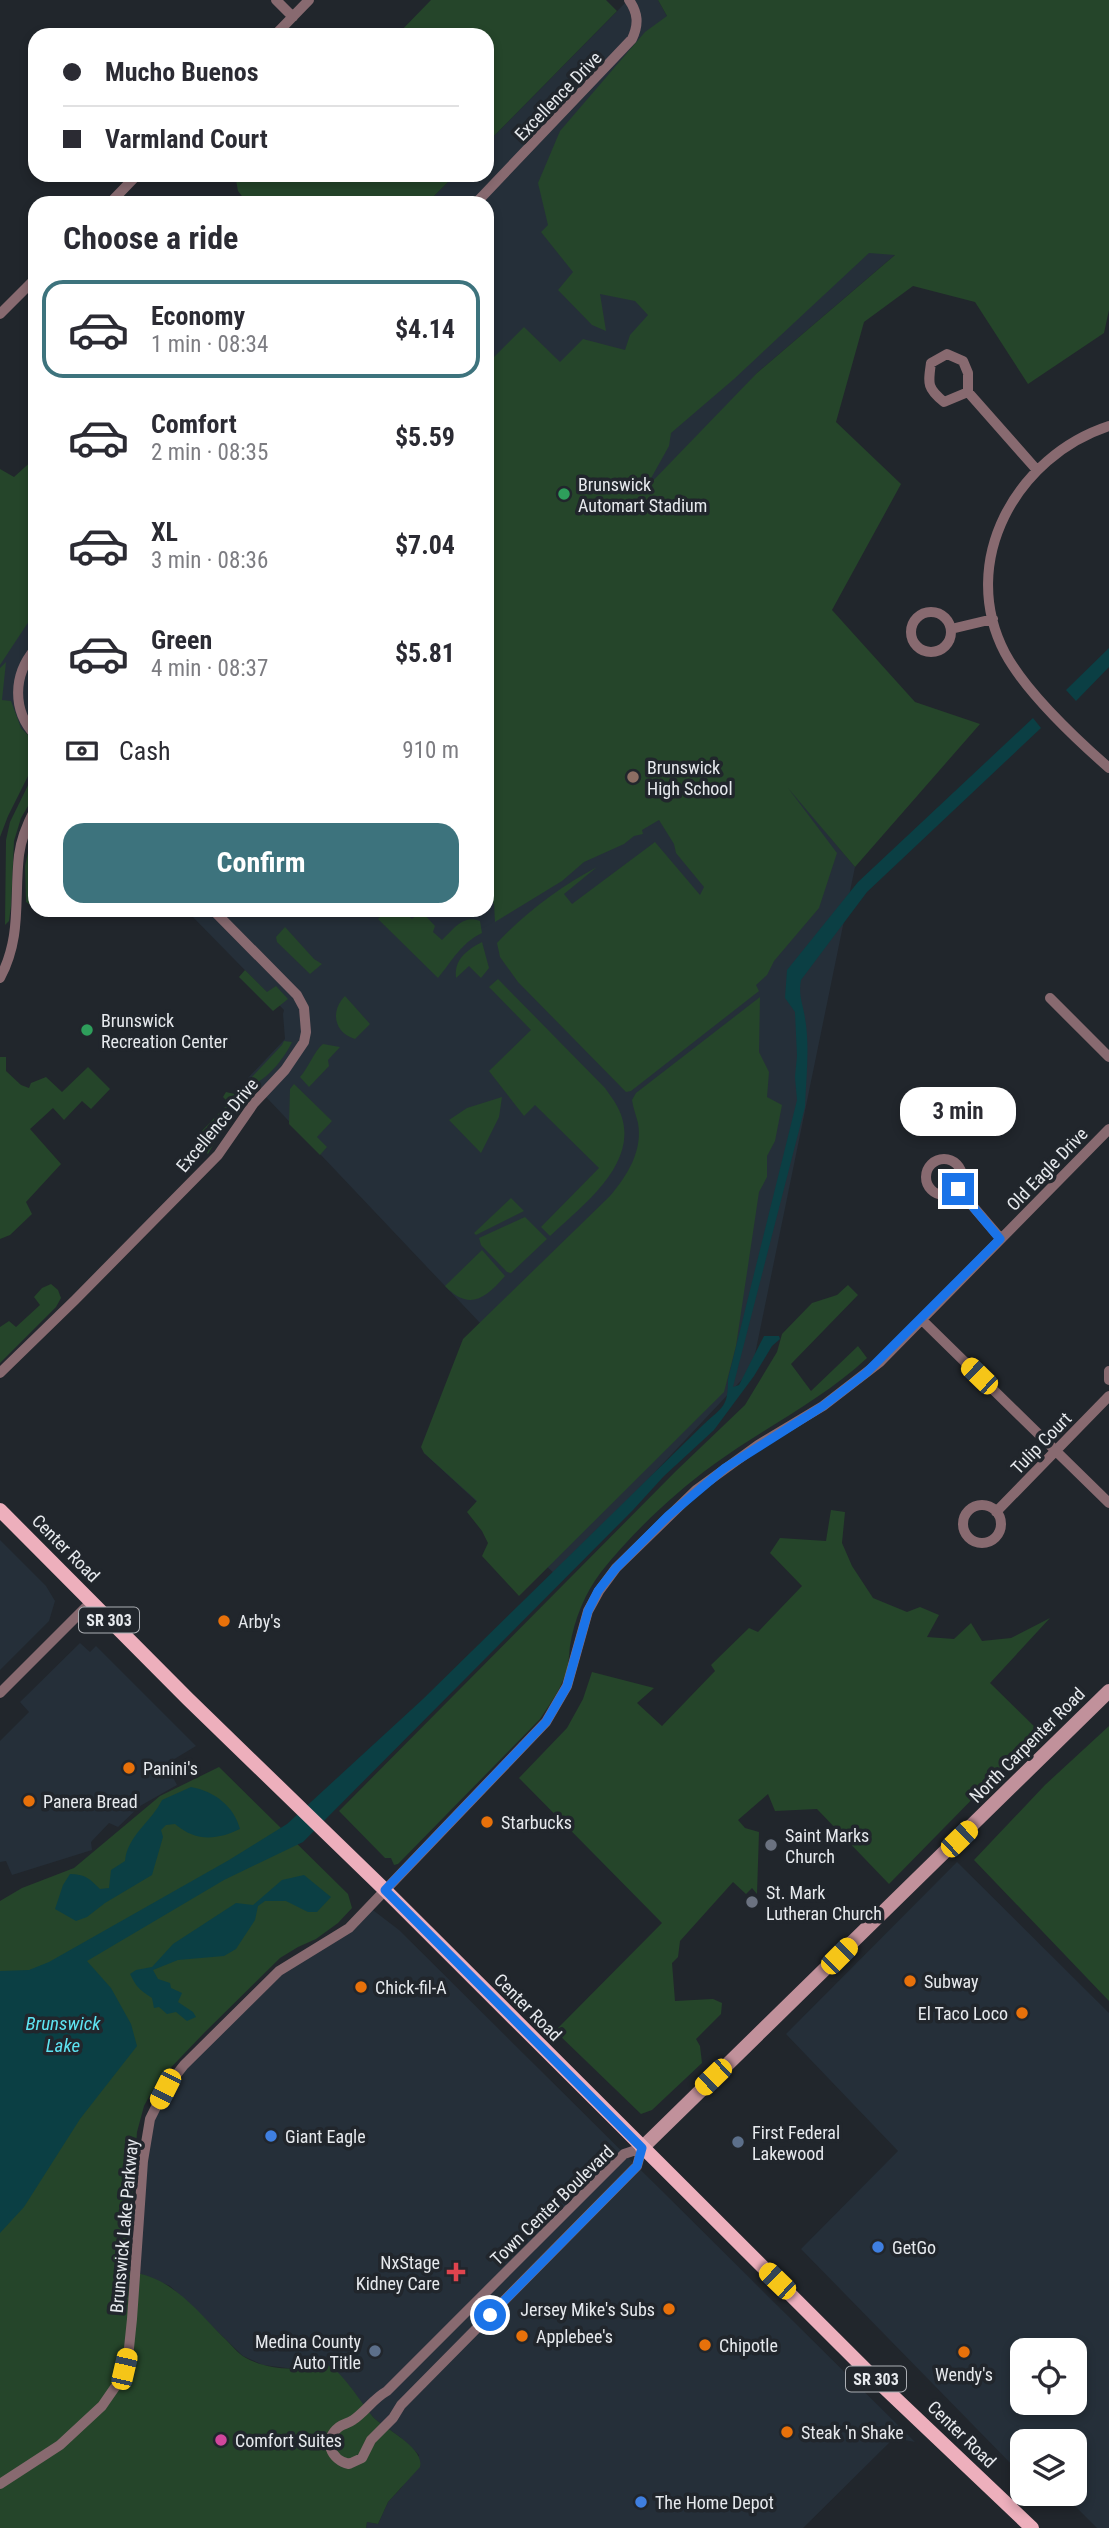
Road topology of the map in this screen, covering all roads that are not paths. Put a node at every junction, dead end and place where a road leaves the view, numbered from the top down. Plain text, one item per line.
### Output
1 (276, 0) edge
2 (309, 0) edge
3 (629, 0) edge
4 (293, 17) junction
5 (282, 28) edge
6 (130, 182) edge
7 (117, 196) edge
8 (483, 196) edge
9 (28, 286) edge
10 (0, 314) edge
11 (968, 392) junction
12 (1109, 426) edge
13 (1036, 469) junction
14 (993, 619) junction
15 (951, 629) junction
16 (28, 660) edge
17 (28, 726) edge
18 (1109, 768) edge
19 (28, 824) edge
20 (220, 917) edge
21 (0, 978) edge
22 (1050, 998) dead end
23 (1109, 1057) edge
24 (1107, 1134) edge
25 (958, 1189) dead end
26 (1000, 1239) junction
27 (922, 1320) junction
28 (1109, 1371) edge
29 (0, 1373) edge
30 (1109, 1380) edge
31 (1109, 1395) edge
32 (1055, 1451) junction
33 (1109, 1503) edge
34 (0, 1510) edge
35 (996, 1512) dead end
36 (91, 1602) junction
37 (1109, 1691) edge
38 (0, 1693) edge
39 (385, 1890) junction
40 (642, 2148) junction
41 (0, 2484) edge
42 (1032, 2528) edge

1 - 4 street
2 - 4 street
3 - 8 street, Excellence Drive
4 - 5 street
6 - 7 street
9 - 10 street
11 - 11 street
11 - 13 street
12 - 13 street
13 - 14 street
14 - 15 street
14 - 18 street
15 - 15 street
16 - 17 street
19 - 21 street
20 - 29 street, Excellence Drive
22 - 23 street
24 - 26 street, Old Eagle Drive
25 - 26 street
26 - 27 street, Old Eagle Drive
27 - 32 street
27 - 39 street, Old Eagle Drive
28 - 30 street
31 - 32 street, Tulip Court
32 - 33 street
32 - 35 street, Tulip Court
34 - 36 main road, Center Road / SR 303
36 - 38 street
36 - 39 main road, Center Road / SR 303
37 - 40 street, North Carpenter Road
39 - 40 main road, Center Road / SR 303
39 - 41 street, Brunswick Lake Parkway
40 - 40 street, Town Center Boulevard
40 - 42 main road, Center Road / SR 303

